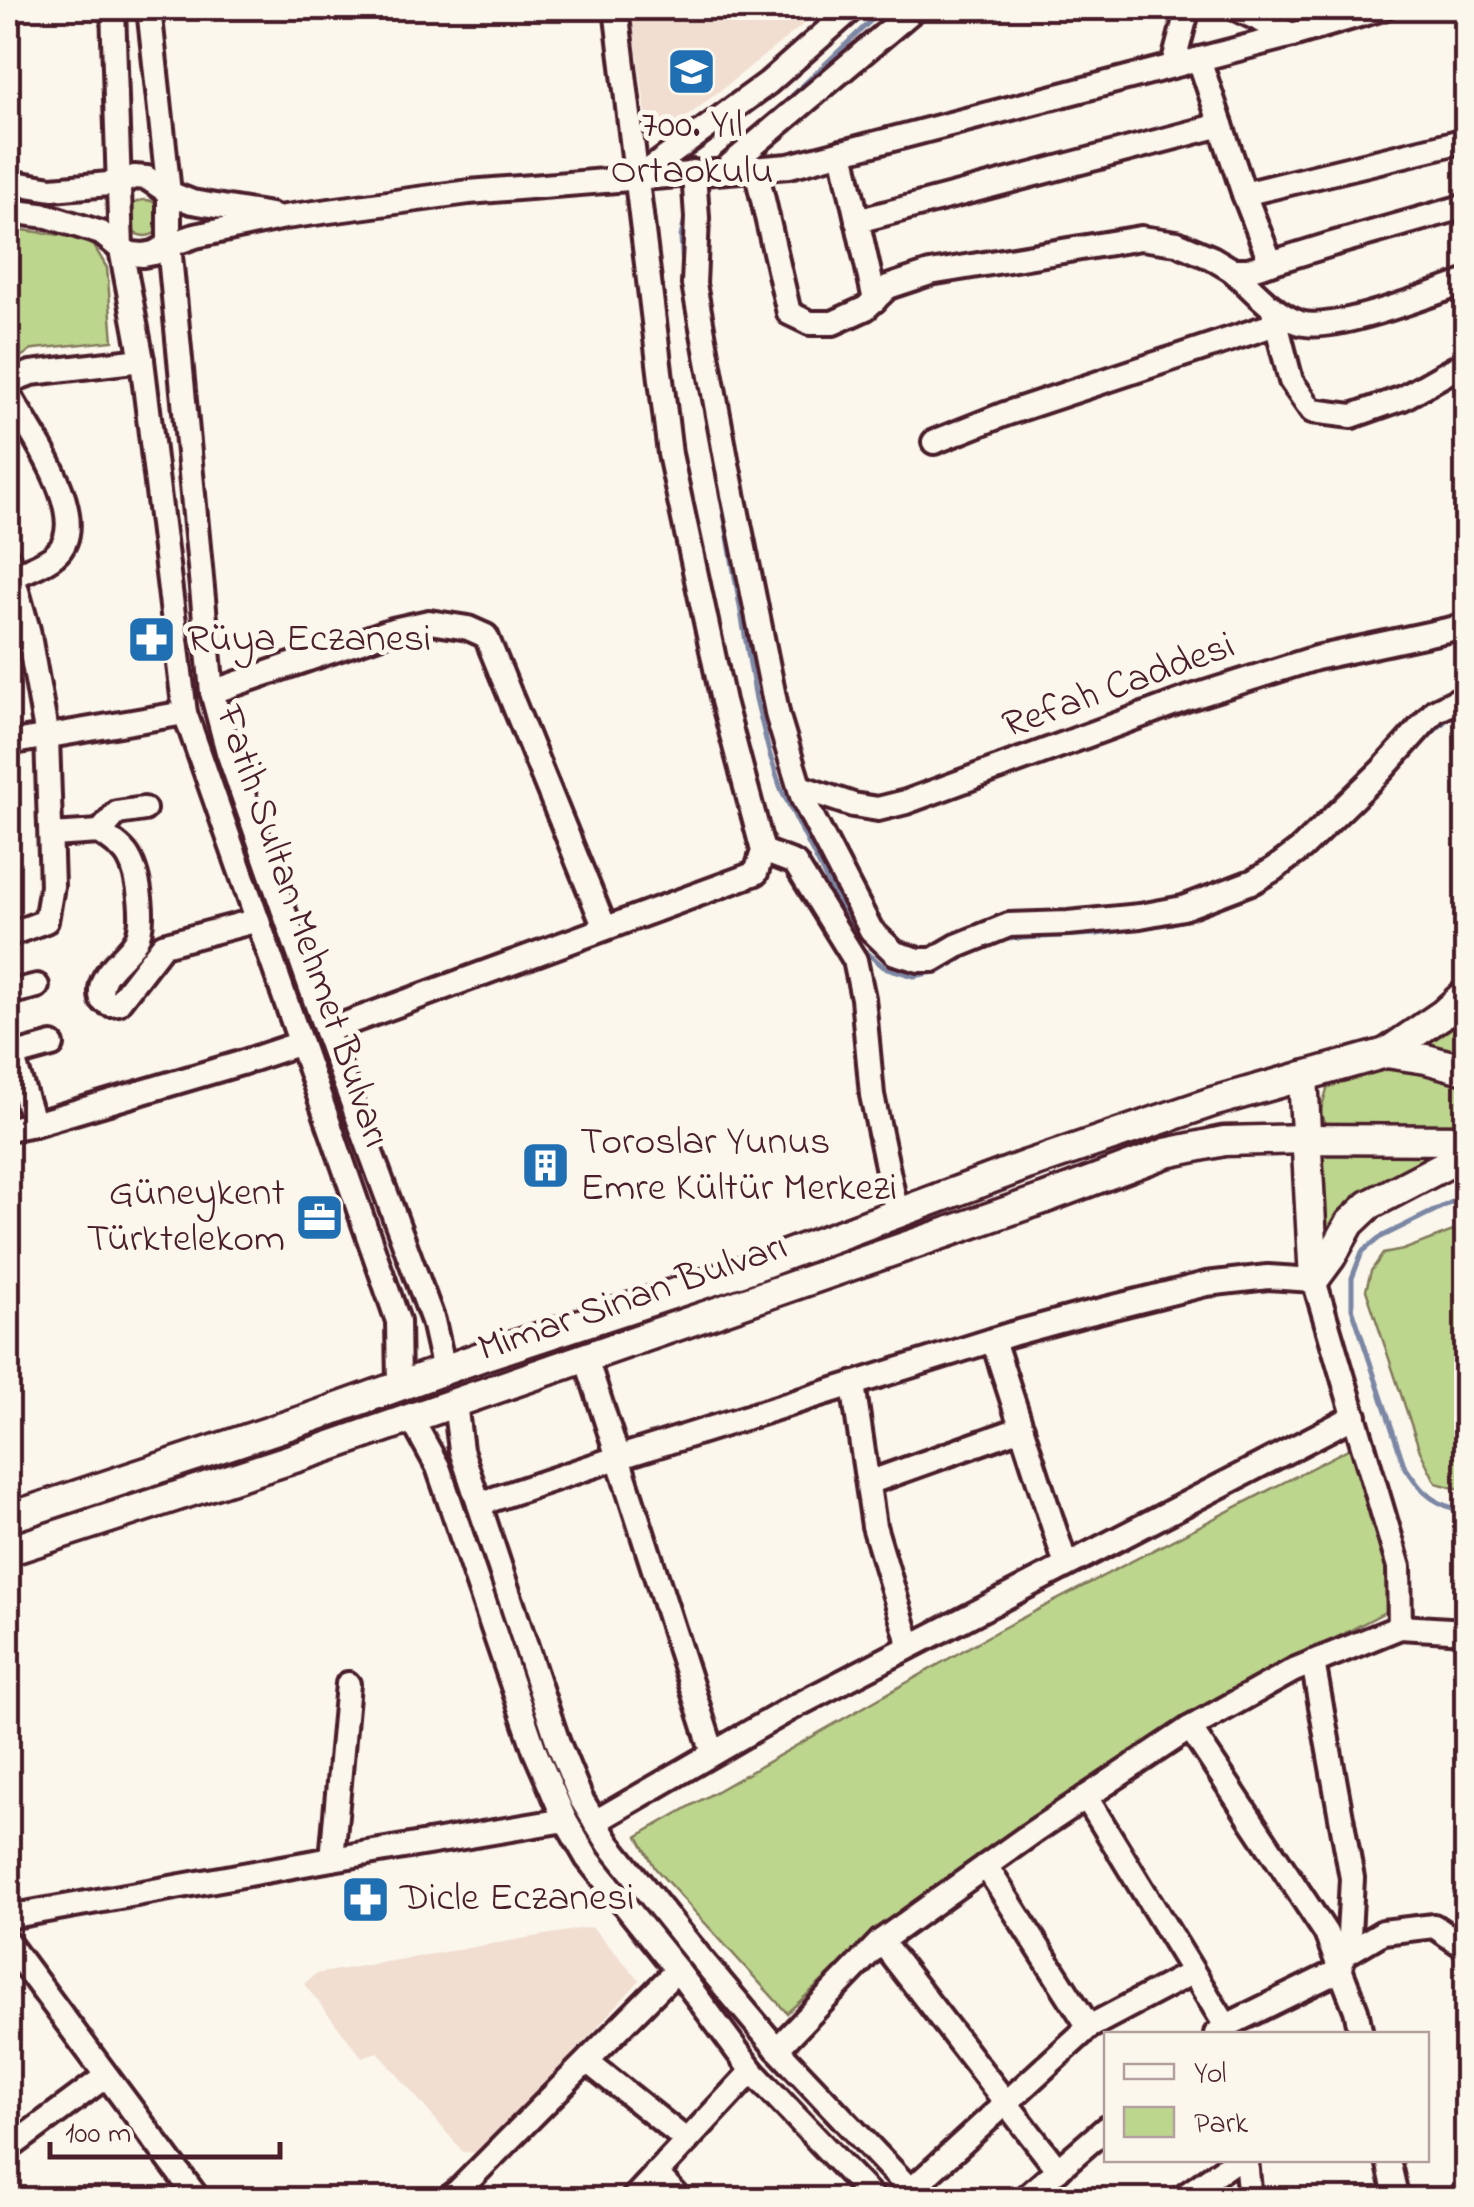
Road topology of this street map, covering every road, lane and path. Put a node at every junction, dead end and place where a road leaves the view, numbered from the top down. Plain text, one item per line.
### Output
1 (113, 8) edge
2 (149, 8) edge
3 (616, 8) edge
4 (853, 8) edge
5 (916, 8) edge
6 (1188, 8) edge
7 (1236, 8) edge
8 (1384, 8) edge
9 (1292, 34) junction
10 (1199, 59) junction
11 (1173, 66) junction
12 (1221, 125) junction
13 (1466, 140) edge
14 (842, 152) junction
15 (756, 169) junction
16 (723, 170) junction
17 (694, 172) junction
18 (636, 180) junction
19 (8, 182) edge
20 (120, 184) junction
21 (169, 193) junction
22 (1244, 194) junction
23 (1466, 206) edge
24 (8, 210) edge
25 (284, 217) junction
26 (857, 220) junction
27 (169, 245) junction
28 (122, 249) junction
29 (1271, 263) junction
30 (1232, 270) junction
31 (1466, 282) edge
32 (875, 300) junction
33 (1274, 315) junction
34 (142, 360) junction
35 (1466, 362) edge
36 (8, 382) edge
37 (8, 393) edge
38 (934, 442) dead end
39 (10, 568) edge
40 (1466, 626) edge
41 (212, 692) junction
42 (1466, 696) edge
43 (185, 713) junction
44 (47, 737) junction
45 (8, 743) edge
46 (800, 787) junction
47 (144, 809) dead end
48 (100, 832) junction
49 (50, 835) junction
50 (762, 851) junction
51 (258, 920) junction
52 (605, 928) junction
53 (8, 935) edge
54 (37, 986) dead end
55 (8, 993) edge
56 (1466, 993) edge
57 (326, 1031) junction
58 (302, 1043) junction
59 (52, 1045) dead end
60 (10, 1049) edge
61 (1386, 1053) junction
62 (1466, 1070) edge
63 (1303, 1076) junction
64 (34, 1124) junction
65 (8, 1128) edge
66 (1306, 1139) junction
67 (1466, 1140) edge
68 (1466, 1154) edge
69 (897, 1214) junction
70 (1314, 1280) junction
71 (993, 1340) junction
72 (586, 1358) junction
73 (444, 1370) junction
74 (853, 1384) junction
75 (399, 1386) junction
76 (455, 1403) junction
77 (1354, 1416) junction
78 (411, 1418) junction
79 (1022, 1428) junction
80 (617, 1458) junction
81 (868, 1483) junction
82 (479, 1504) junction
83 (8, 1518) edge
84 (8, 1551) edge
85 (1066, 1565) junction
86 (1400, 1627) junction
87 (1466, 1631) edge
88 (910, 1646) junction
89 (1313, 1662) junction
90 (348, 1684) dead end
91 (1190, 1728) junction
92 (714, 1753) junction
93 (1086, 1798) junction
94 (565, 1820) junction
95 (595, 1822) junction
96 (332, 1859) junction
97 (986, 1866) junction
98 (8, 1917) edge
99 (880, 1940) junction
100 (8, 1943) edge
101 (1466, 1948) edge
102 (1340, 1962) junction
103 (676, 1970) junction
104 (1191, 1973) junction
105 (1089, 2027) junction
106 (1232, 2029) edge
107 (1361, 2032) edge
108 (778, 2049) junction
109 (588, 2062) junction
110 (752, 2072) junction
111 (106, 2076) junction
112 (1006, 2103) junction
113 (1104, 2130) edge
114 (687, 2141) junction
115 (8, 2150) edge
116 (1233, 2162) edge
117 (1246, 2162) edge
118 (1388, 2162) edge
119 (1058, 2170) junction
120 (656, 2174) junction
121 (193, 2191) edge
122 (916, 2195) edge
123 (452, 2198) edge
124 (169, 2200) edge
125 (632, 2200) edge
126 (681, 2200) edge
127 (875, 2200) edge
128 (1023, 2200) edge
129 (1180, 2200) edge
130 (1250, 2200) edge
131 (1396, 2200) edge

1 - 20 street, Fatih Sultan Mehmet Bulvarı
2 - 21 street, Fatih Sultan Mehmet Bulvarı
3 - 18 street
4 - 18 street
5 - 16 street
6 - 11 street
7 - 9 street
8 - 9 street
9 - 10 street
10 - 11 street
10 - 12 street
11 - 14 street
12 - 22 street
12 - 26 street
13 - 22 street
14 - 15 street
14 - 26 street
15 - 16 street
15 - 32 street
16 - 17 street
17 - 18 street
17 - 46 street
18 - 25 street
18 - 50 street
19 - 20 street
20 - 21 street
20 - 28 street, Fatih Sultan Mehmet Bulvarı
21 - 25 street
21 - 27 street, Fatih Sultan Mehmet Bulvarı
22 - 29 street
23 - 29 street
24 - 28 street
25 - 27 street
26 - 32 street
27 - 28 street
27 - 41 street, Fatih Sultan Mehmet Bulvarı
28 - 34 street, Fatih Sultan Mehmet Bulvarı
29 - 30 street
30 - 32 street
30 - 33 street
31 - 33 street
33 - 35 street
33 - 38 street
34 - 36 street
34 - 43 street, Fatih Sultan Mehmet Bulvarı
37 - 39 street
39 - 44 street
40 - 46 street, Refah Caddesi
41 - 52 street
41 - 57 street, Fatih Sultan Mehmet Bulvarı
42 - 46 street
43 - 44 street
43 - 51 street, Fatih Sultan Mehmet Bulvarı
44 - 45 street
44 - 49 street
47 - 48 street
48 - 49 street
48 - 51 street
49 - 53 street
50 - 52 street
50 - 69 street
51 - 58 street, Fatih Sultan Mehmet Bulvarı
52 - 57 street
54 - 55 street
56 - 61 main road, Mimar Sinan Bulvarı
57 - 73 street, Fatih Sultan Mehmet Bulvarı
58 - 64 street
58 - 75 street, Fatih Sultan Mehmet Bulvarı
59 - 60 street
60 - 64 street
61 - 62 main road, Mimar Sinan Bulvarı
61 - 63 main road, Mimar Sinan Bulvarı
63 - 66 main road
63 - 69 main road, Mimar Sinan Bulvarı
64 - 65 street
66 - 67 main road, Mimar Sinan Bulvarı
66 - 70 main road
66 - 72 main road, Mimar Sinan Bulvarı
68 - 70 main road
69 - 73 main road, Mimar Sinan Bulvarı
70 - 71 street
70 - 77 street
71 - 74 street
71 - 79 street
72 - 76 main road, Mimar Sinan Bulvarı
72 - 80 street
73 - 75 main road, Mimar Sinan Bulvarı
73 - 76 main road
74 - 80 street
74 - 81 street
75 - 78 main road
75 - 83 main road, Mimar Sinan Bulvarı
76 - 78 main road, Mimar Sinan Bulvarı
76 - 82 street
77 - 85 street
77 - 86 street
78 - 84 main road, Mimar Sinan Bulvarı
78 - 94 street
79 - 81 street
79 - 85 street
80 - 82 street
80 - 92 street
81 - 88 street
82 - 95 street
85 - 88 street
86 - 87 street
86 - 89 street
88 - 92 street
89 - 91 street
89 - 102 street
90 - 96 street
91 - 93 street
91 - 102 street
92 - 95 street
93 - 97 street
93 - 104 street
94 - 96 street
94 - 103 street
95 - 108 street
96 - 98 street
97 - 99 street
97 - 105 street
99 - 108 street
99 - 112 street
100 - 111 street
101 - 102 street
102 - 106 street
102 - 107 street
103 - 109 street
103 - 110 street
104 - 105 street
104 - 106 street
105 - 112 street
108 - 122 street
109 - 114 street
109 - 123 street
110 - 114 street
110 - 127 street
111 - 115 street
111 - 121 street
112 - 119 street
112 - 122 street
113 - 119 street
114 - 120 street
116 - 129 street
117 - 130 street
118 - 131 street
119 - 128 street
120 - 125 street
120 - 126 street
121 - 124 street

